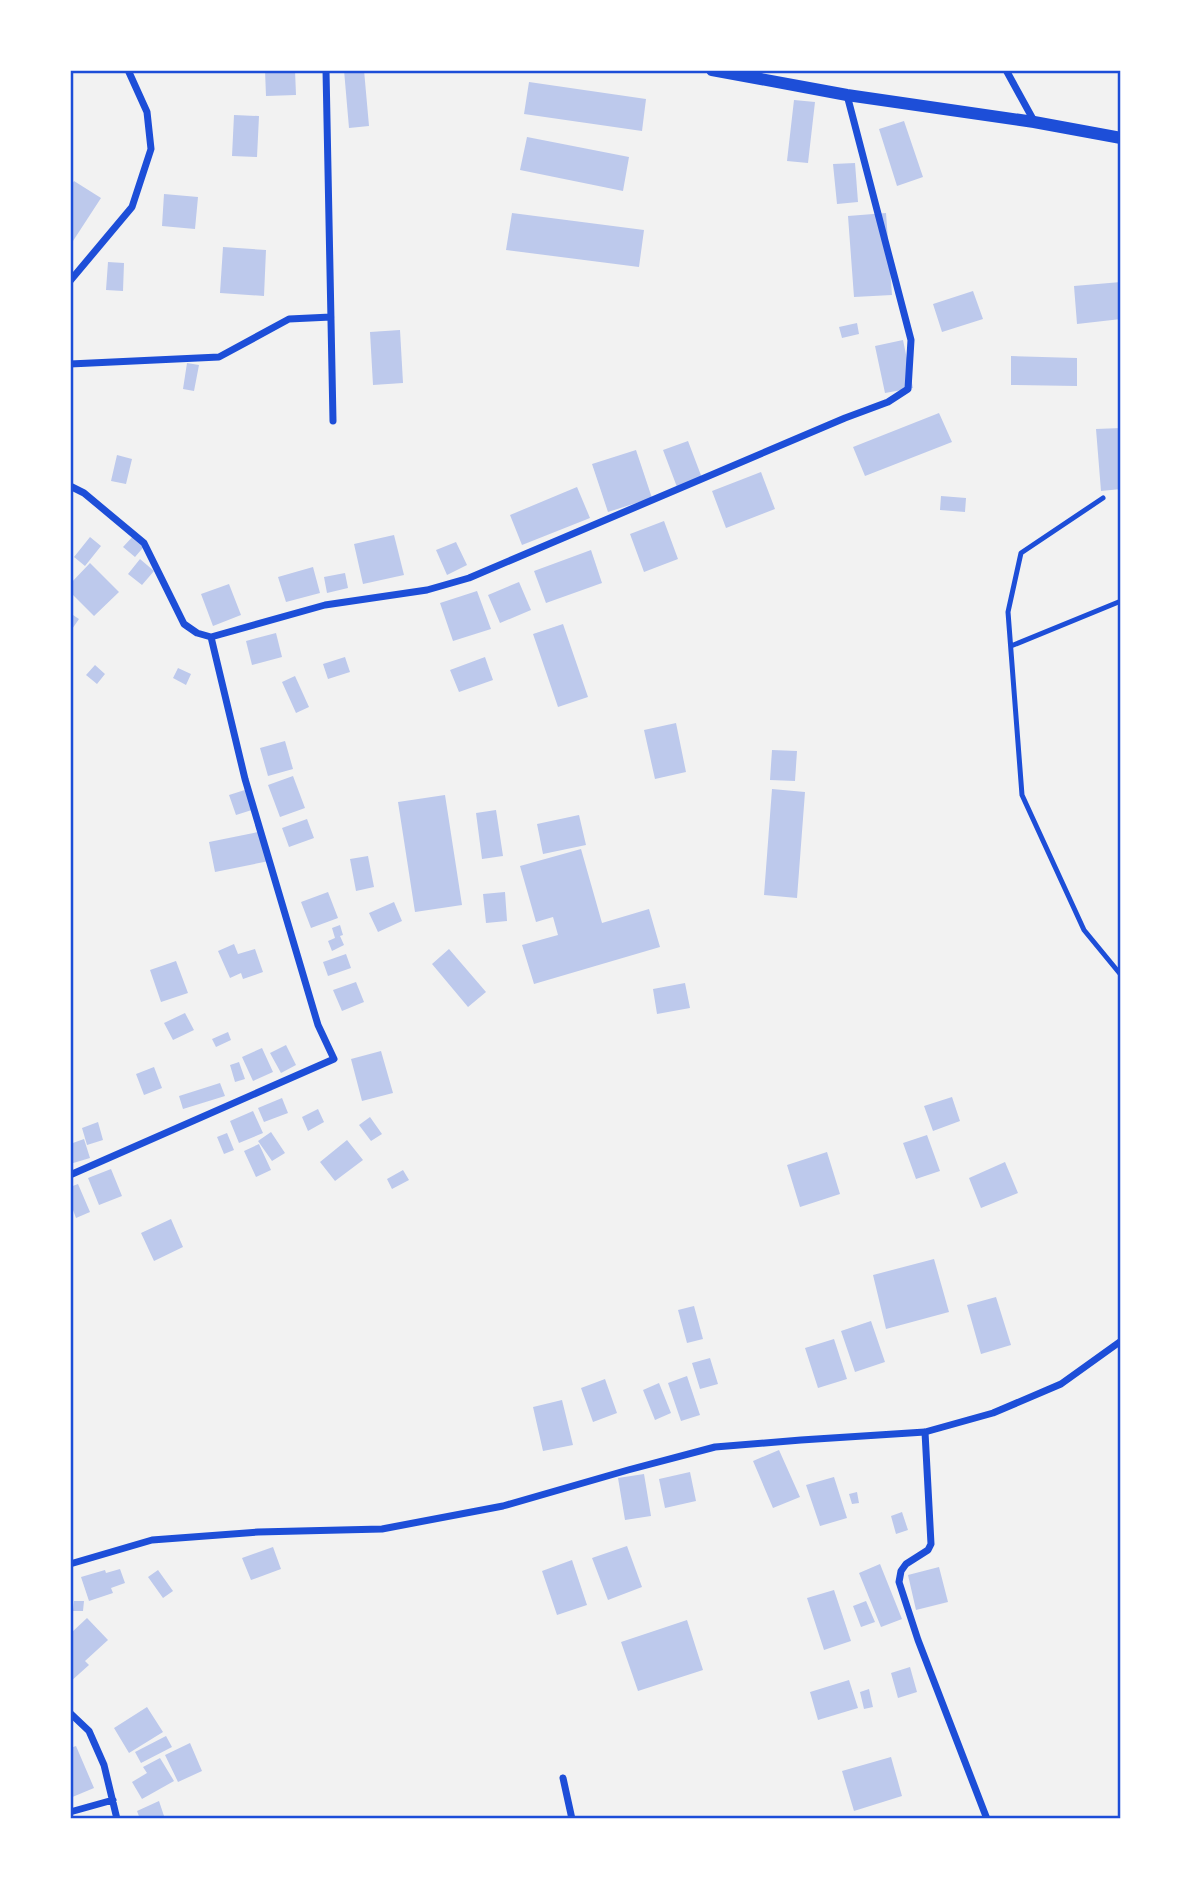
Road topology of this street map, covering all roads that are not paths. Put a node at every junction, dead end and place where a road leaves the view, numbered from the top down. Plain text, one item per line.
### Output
1 (128, 70) edge
2 (326, 70) edge
3 (712, 70) edge
4 (1006, 70) edge
5 (1011, 74) edge
6 (847, 95) junction
7 (1034, 122) junction
8 (1121, 138) edge
9 (70, 281) edge
10 (331, 317) junction
11 (70, 364) edge
12 (333, 421) dead end
13 (70, 486) edge
14 (1103, 498) dead end
15 (1121, 601) edge
16 (211, 637) junction
17 (1011, 646) junction
18 (1121, 975) edge
19 (70, 1175) edge
20 (1121, 1341) edge
21 (926, 1432) junction
22 (70, 1564) edge
23 (70, 1713) edge
24 (563, 1778) dead end
25 (113, 1800) junction
26 (70, 1812) edge
27 (117, 1819) edge
28 (572, 1819) edge
29 (988, 1819) edge

1 - 9 street
2 - 10 street
3 - 6 street
4 - 5 street
5 - 7 street
6 - 7 street
6 - 16 street
7 - 8 street
10 - 11 street
10 - 12 street
13 - 16 street
14 - 17 lane
15 - 17 lane
16 - 19 street
17 - 18 lane
20 - 21 street
21 - 22 street
21 - 29 street
23 - 25 street
24 - 28 street
25 - 26 street
25 - 27 street

